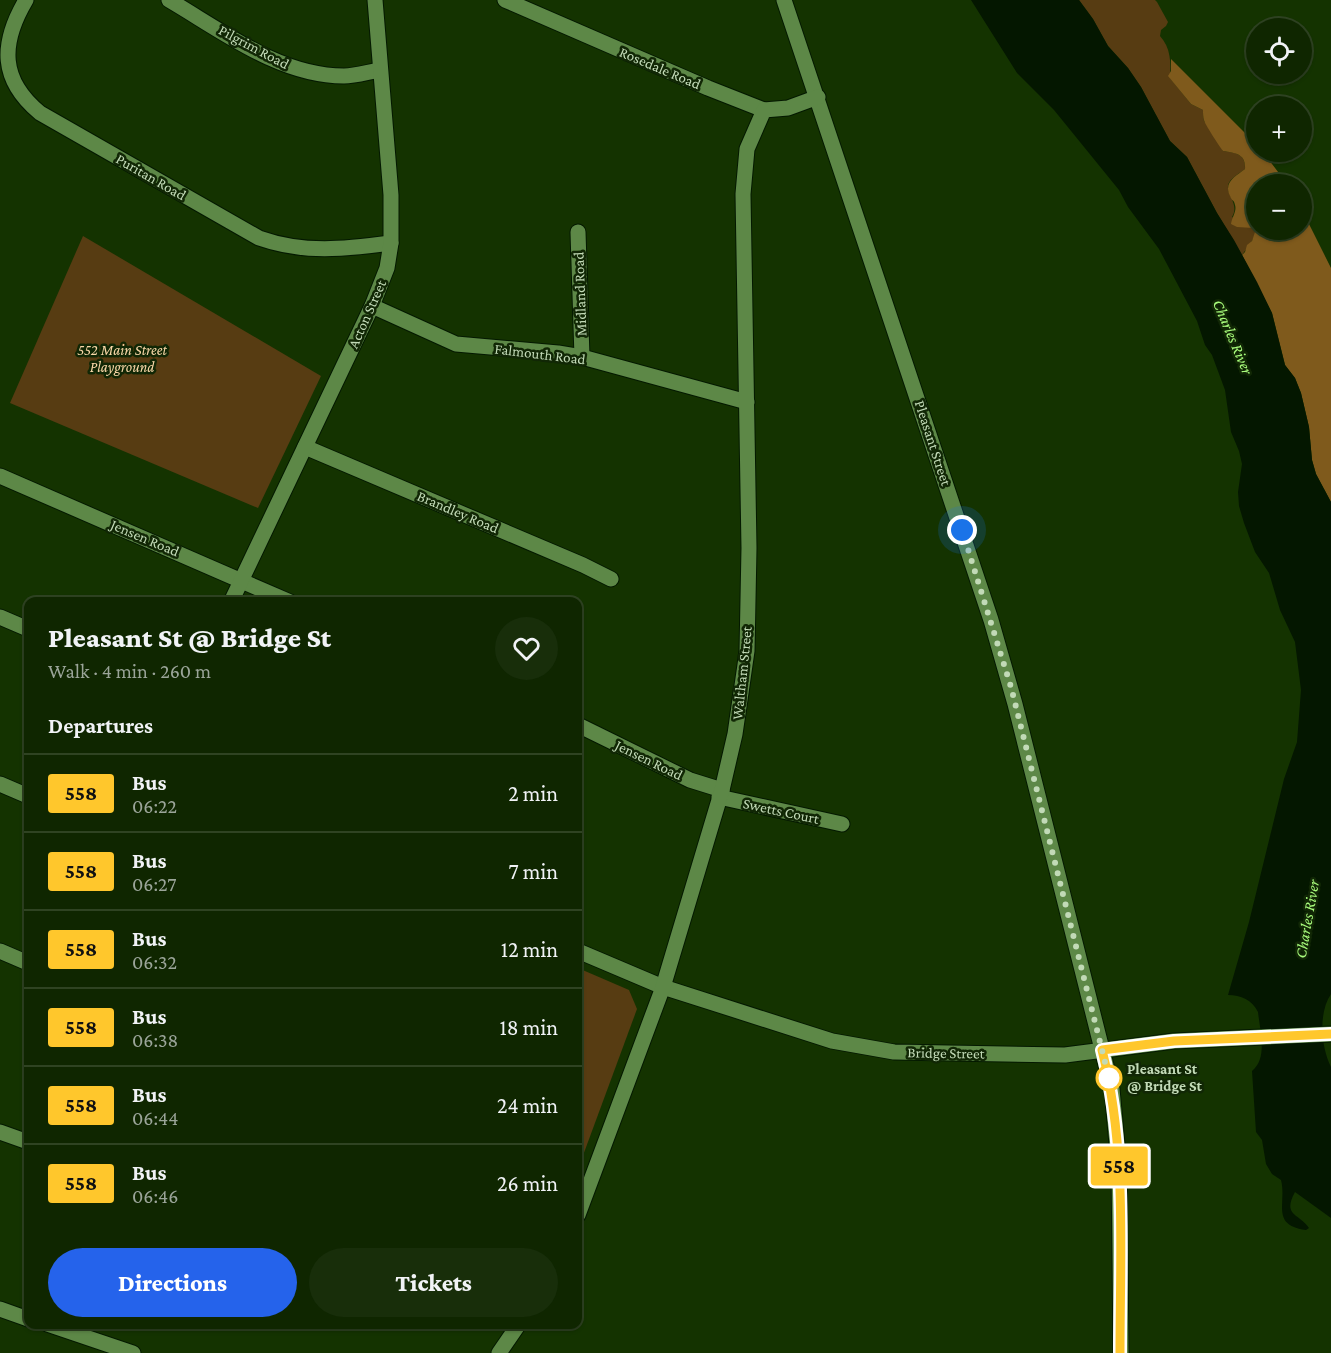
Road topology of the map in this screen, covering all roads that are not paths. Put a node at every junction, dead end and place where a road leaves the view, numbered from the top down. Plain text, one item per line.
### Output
1 (26, 0) edge
2 (169, 0) edge
3 (375, 0) edge
4 (505, 0) edge
5 (784, 0) edge
6 (380, 70) junction
7 (818, 97) junction
8 (764, 110) junction
9 (578, 231) dead end
10 (391, 243) junction
11 (372, 306) junction
12 (582, 357) junction
13 (747, 402) junction
14 (304, 447) junction
15 (0, 476) edge
16 (611, 579) dead end
17 (241, 580) junction
18 (233, 597) edge
19 (279, 597) edge
20 (0, 616) edge
21 (24, 627) edge
22 (582, 727) edge
23 (0, 784) edge
24 (24, 794) edge
25 (721, 794) junction
26 (842, 824) dead end
27 (0, 951) edge
28 (582, 953) edge
29 (24, 961) edge
30 (663, 987) junction
31 (1331, 1034) edge
32 (1102, 1050) junction
33 (0, 1132) edge
34 (24, 1141) edge
35 (582, 1193) edge
36 (0, 1310) edge
37 (24, 1317) edge
38 (62, 1329) edge
39 (512, 1329) edge
40 (133, 1353) edge
41 (499, 1353) edge
42 (1120, 1353) edge

1 - 10 street, Puritan Road
2 - 6 street, Pilgrim Road
3 - 6 street, Acton Street
4 - 8 street, Rosedale Road
5 - 7 street, Pleasant Street
6 - 10 street, Acton Street
7 - 8 street, Rosedale Road
7 - 32 street, Pleasant Street
8 - 13 street, Waltham Street
9 - 12 street, Midland Road
10 - 11 street, Acton Street
11 - 12 street, Falmouth Road
11 - 14 street, Acton Street
12 - 13 street, Falmouth Road
13 - 25 street, Waltham Street
14 - 16 street, Brandley Road
14 - 17 street, Acton Street
15 - 17 street, Jensen Road
17 - 18 street, Acton Street
17 - 19 street, Jensen Road
20 - 21 street
22 - 25 street, Jensen Road
23 - 24 street
25 - 26 street, Swetts Court
25 - 30 street, Waltham Street
27 - 29 street
28 - 30 street, Bridge Street
30 - 32 street, Bridge Street
30 - 35 street, Waltham Street
31 - 32 street, Bridge Street
32 - 42 street, Pleasant Street
33 - 34 street
36 - 37 street
38 - 40 street
39 - 41 street

